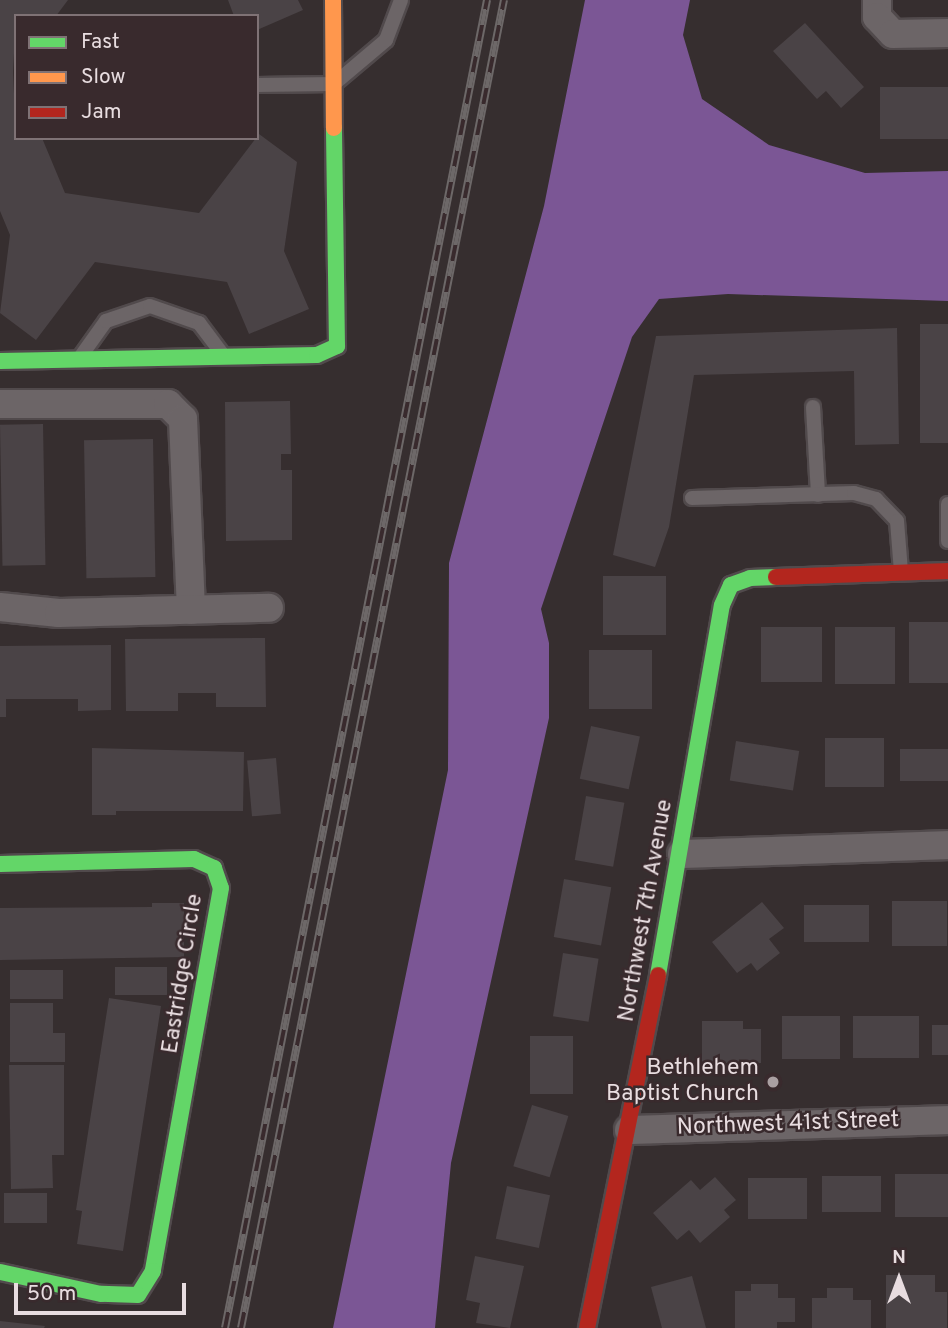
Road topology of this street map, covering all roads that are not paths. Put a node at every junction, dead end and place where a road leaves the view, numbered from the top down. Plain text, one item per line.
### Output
1 (333, 0) edge
2 (401, 0) edge
3 (877, 8) edge
4 (948, 33) edge
5 (334, 84) junction
6 (259, 85) edge
7 (225, 356) junction
8 (79, 359) junction
9 (0, 361) edge
10 (0, 404) edge
11 (813, 407) dead end
12 (818, 495) junction
13 (692, 498) dead end
14 (948, 504) edge
15 (948, 541) edge
16 (948, 571) edge
17 (901, 573) junction
18 (0, 607) edge
19 (269, 608) dead end
20 (191, 610) junction
21 (948, 845) edge
22 (682, 853) junction
23 (0, 864) edge
24 (948, 1120) edge
25 (629, 1130) junction
26 (0, 1272) edge
27 (587, 1328) edge

1 - 5 street
2 - 5 lane
3 - 4 street
5 - 6 lane
5 - 7 street
7 - 8 street
7 - 8 lane
8 - 9 street
10 - 20 street
11 - 12 lane
12 - 13 lane
12 - 17 lane
14 - 15 lane
16 - 17 street
17 - 22 street, Northwest 7th Avenue
18 - 20 street
19 - 20 street
21 - 22 street
22 - 25 street, Northwest 7th Avenue
23 - 26 street, Eastridge Circle
24 - 25 street, Northwest 41st Street
25 - 27 street, Northwest 7th Avenue

